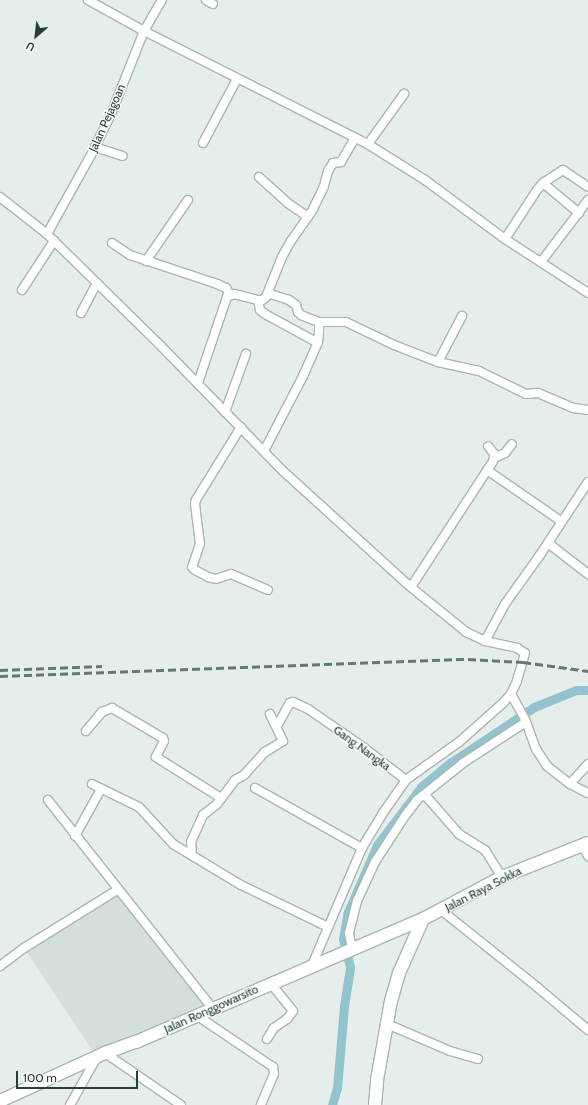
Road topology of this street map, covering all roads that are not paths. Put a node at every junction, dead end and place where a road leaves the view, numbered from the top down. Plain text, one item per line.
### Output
1 (88, 0) edge
2 (162, 0) edge
3 (144, 31) junction
4 (238, 79) junction
5 (404, 94) dead end
6 (355, 138) junction
7 (203, 143) dead end
8 (368, 144) junction
9 (95, 146) junction
10 (123, 156) dead end
11 (259, 177) dead end
12 (543, 184) junction
13 (588, 187) edge
14 (0, 197) edge
15 (188, 200) dead end
16 (588, 200) edge
17 (579, 213) junction
18 (308, 217) junction
19 (47, 234) junction
20 (505, 239) junction
21 (54, 241) junction
22 (112, 243) dead end
23 (146, 261) junction
24 (541, 262) junction
25 (97, 283) junction
26 (22, 290) dead end
27 (588, 292) edge
28 (268, 293) junction
29 (230, 295) junction
30 (258, 300) junction
31 (81, 313) dead end
32 (462, 316) dead end
33 (319, 322) junction
34 (318, 343) junction
35 (246, 354) dead end
36 (438, 362) junction
37 (198, 383) junction
38 (588, 410) edge
39 (225, 412) junction
40 (241, 428) junction
41 (512, 444) dead end
42 (488, 446) dead end
43 (264, 451) junction
44 (494, 458) junction
45 (487, 470) junction
46 (588, 482) edge
47 (562, 522) junction
48 (548, 543) junction
49 (588, 574) edge
50 (411, 587) junction
51 (268, 590) dead end
52 (485, 641) junction
53 (510, 694) junction
54 (270, 714) dead end
55 (526, 720) junction
56 (277, 726) junction
57 (86, 730) dead end
58 (588, 764) edge
59 (406, 780) junction
60 (92, 784) dead end
61 (570, 784) junction
62 (101, 788) junction
63 (255, 788) dead end
64 (588, 793) edge
65 (424, 795) junction
66 (221, 798) junction
67 (48, 800) dead end
68 (75, 836) junction
69 (585, 844) edge
70 (362, 848) junction
71 (192, 856) junction
72 (588, 856) edge
73 (502, 876) junction
74 (117, 890) junction
75 (441, 910) junction
76 (423, 918) junction
77 (404, 925) junction
78 (328, 927) junction
79 (413, 941) junction
80 (347, 951) junction
81 (312, 965) junction
82 (0, 966) edge
83 (270, 983) junction
84 (212, 1008) junction
85 (196, 1015) junction
86 (387, 1024) junction
87 (588, 1030) edge
88 (267, 1039) dead end
89 (101, 1055) junction
90 (478, 1059) dead end
91 (0, 1102) edge
92 (70, 1105) edge
93 (181, 1105) edge
94 (262, 1105) edge
95 (375, 1105) edge

1 - 3 street
2 - 3 street, Jalan Pejagoan
3 - 4 street
3 - 9 street, Jalan Pejagoan
4 - 6 street
4 - 7 street
5 - 8 street
6 - 8 street
6 - 18 street
8 - 20 street
9 - 10 street
9 - 19 street, Jalan Pejagoan
11 - 18 street
12 - 13 street
12 - 17 street
12 - 20 street
14 - 19 street
15 - 23 street
16 - 17 street
17 - 24 street
18 - 28 street
19 - 21 street
20 - 24 street
21 - 25 street
21 - 26 street
22 - 23 street
23 - 29 street
24 - 27 street
25 - 31 street
25 - 37 street
28 - 30 street
28 - 33 street
29 - 30 street
29 - 37 street
30 - 34 street
32 - 36 street
33 - 34 street
33 - 36 street
34 - 43 street
35 - 39 street
36 - 38 street
37 - 39 street
39 - 40 street
40 - 43 street
40 - 51 street
41 - 44 street
42 - 44 street
43 - 50 street
44 - 45 street
45 - 47 street
45 - 50 street
46 - 47 street
47 - 48 street
48 - 49 street
48 - 52 street
50 - 52 street
52 - 53 street
53 - 55 street
53 - 59 street
54 - 56 street
55 - 61 street
55 - 65 street
56 - 59 street, Gang Nangka
56 - 66 street
57 - 66 street
58 - 61 street
59 - 70 street
60 - 62 street
61 - 64 street
62 - 68 street
62 - 71 street
63 - 70 street
65 - 73 street
65 - 80 street
66 - 71 street
67 - 68 street
68 - 74 street
69 - 72 street
69 - 73 main road, Jalan Raya Sokka
70 - 78 street
71 - 78 street
73 - 75 main road, Jalan Raya Sokka
74 - 82 street
74 - 84 street
75 - 76 main road, Jalan Raya Sokka
75 - 87 street
76 - 77 main road, Jalan Ronggowarsito
76 - 79 main road
77 - 79 main road
77 - 80 main road, Jalan Ronggowarsito
78 - 81 street
79 - 86 main road
80 - 81 main road, Jalan Ronggowarsito
81 - 83 main road, Jalan Ronggowarsito
83 - 84 main road, Jalan Ronggowarsito
83 - 88 street
84 - 85 main road, Jalan Ronggowarsito
85 - 89 main road, Jalan Ronggowarsito
85 - 94 street
86 - 90 street
86 - 95 main road
89 - 91 main road, Jalan Ronggowarsito
89 - 92 street
89 - 93 street

